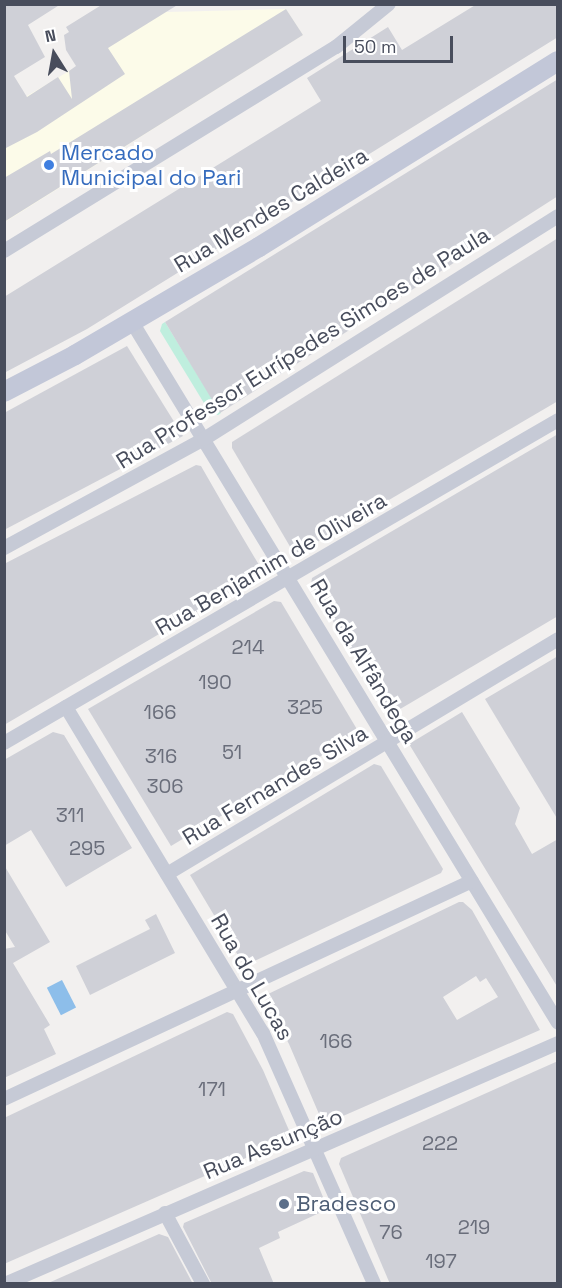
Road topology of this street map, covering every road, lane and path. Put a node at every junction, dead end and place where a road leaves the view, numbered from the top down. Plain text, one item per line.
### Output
1 (389, 4) edge
2 (558, 61) edge
3 (558, 216) edge
4 (4, 251) edge
5 (132, 322) junction
6 (4, 392) edge
7 (558, 420) edge
8 (204, 439) junction
9 (4, 548) edge
10 (289, 578) junction
11 (558, 639) edge
12 (66, 707) junction
13 (388, 741) junction
14 (4, 743) edge
15 (167, 874) junction
16 (472, 881) junction
17 (237, 990) junction
18 (558, 1023) edge
19 (558, 1043) edge
20 (4, 1099) edge
21 (316, 1148) junction
22 (165, 1213) junction
23 (5, 1284) edge
24 (203, 1284) edge
25 (374, 1284) edge

1 - 4 street
2 - 5 street, Rua Mendes Caldeira
3 - 8 street, Rua Professor Eurípedes Simoes de Paula
5 - 6 street, Rua Mendes Caldeira
5 - 8 street, Rua da Alfândega
7 - 10 street, Rua Benjamim de Oliveira
8 - 9 street, Rua Professor Eurípedes Simoes de Paula
8 - 10 street, Rua da Alfândega
10 - 12 street, Rua Benjamim de Oliveira
10 - 13 street, Rua da Alfândega
11 - 13 street, Rua Fernandes Silva
12 - 14 street, Rua Benjamim de Oliveira
12 - 15 street, Rua do Lucas
13 - 15 street, Rua Fernandes Silva
13 - 16 street, Rua da Alfândega
15 - 17 street, Rua do Lucas
16 - 17 street
16 - 18 street, Rua da Alfândega
17 - 20 street
17 - 21 street, Rua do Lucas
19 - 21 street, Rua Assunção
21 - 22 street, Rua Assunção
21 - 25 street, Rua do Lucas
22 - 23 street, Rua Assunção
22 - 24 street

